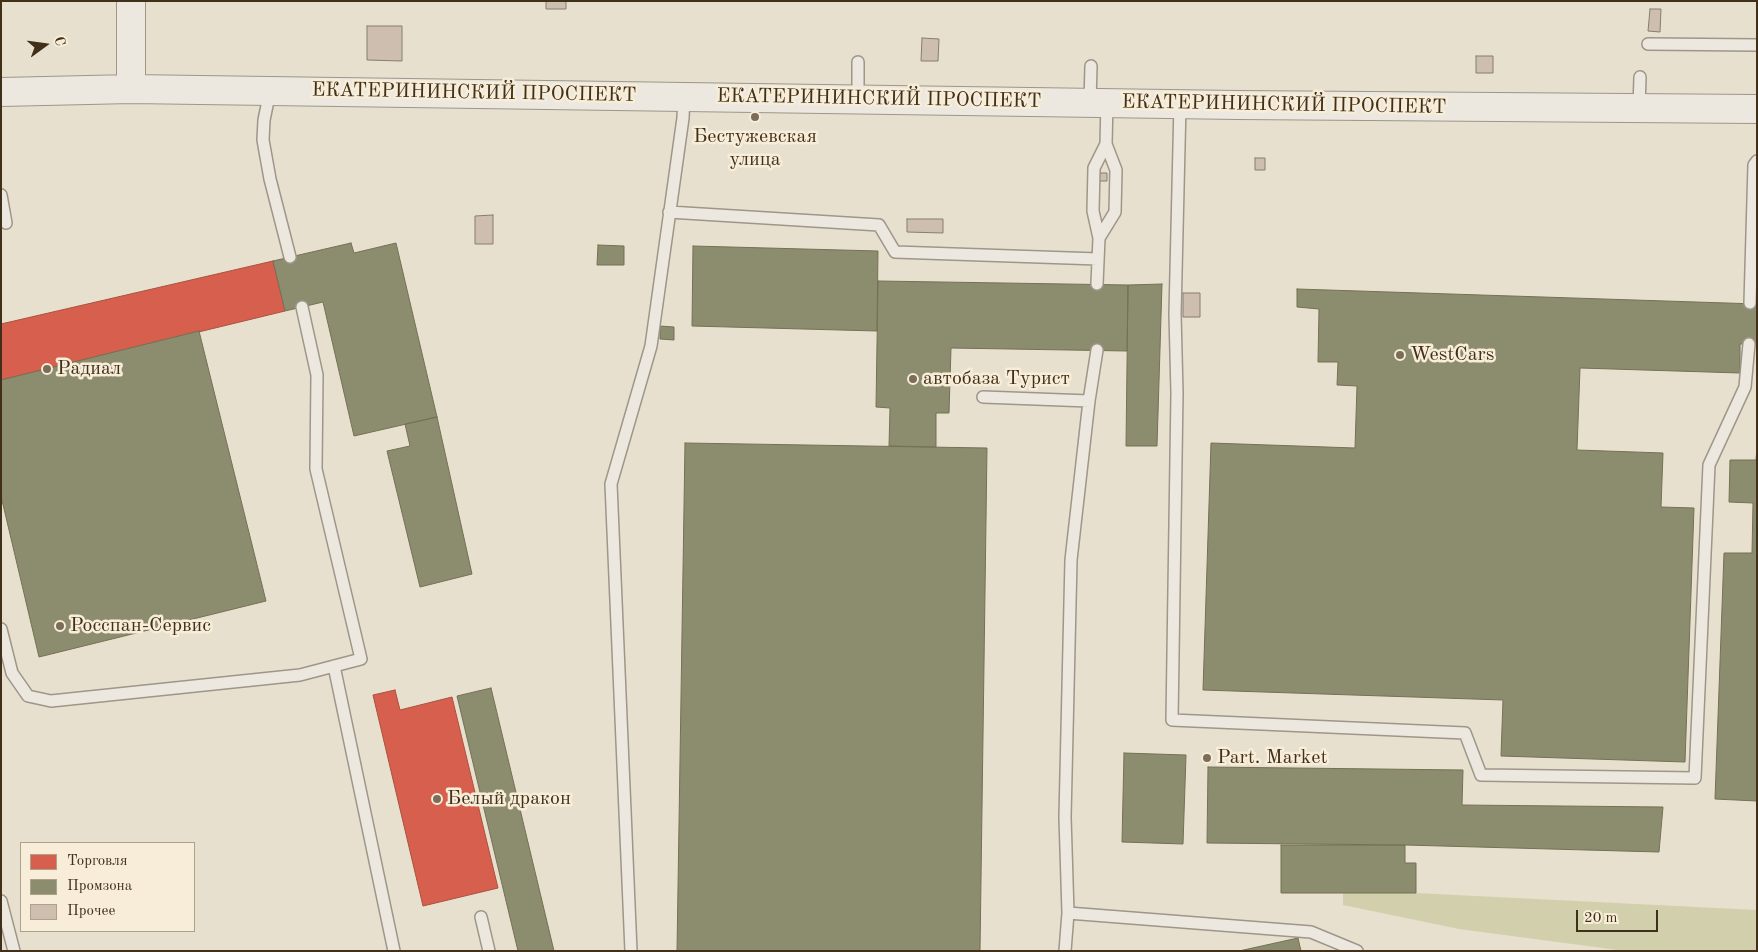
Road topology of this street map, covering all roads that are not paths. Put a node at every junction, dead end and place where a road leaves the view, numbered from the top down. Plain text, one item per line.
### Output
1 (131, 1) edge
2 (1648, 44) dead end
3 (1757, 46) edge
4 (858, 62) dead end
5 (1090, 66) dead end
6 (1640, 77) dead end
7 (132, 89) junction
8 (270, 90) junction
9 (1, 92) edge
10 (684, 96) junction
11 (858, 99) junction
12 (1098, 102) junction
13 (1180, 104) junction
14 (1639, 109) junction
15 (1757, 109) edge
16 (1106, 144) junction
17 (1757, 161) edge
18 (1, 195) edge
19 (669, 212) junction
20 (6, 223) dead end
21 (1099, 238) junction
22 (290, 257) dead end
23 (1098, 259) junction
24 (1097, 284) dead end
25 (1750, 303) dead end
26 (302, 307) dead end
27 (1749, 344) dead end
28 (1097, 350) dead end
29 (982, 397) dead end
30 (1089, 401) junction
31 (1, 629) edge
32 (334, 666) junction
33 (1, 901) edge
34 (1068, 914) junction
35 (481, 918) dead end
36 (14, 951) edge
37 (394, 951) edge
38 (489, 951) edge
39 (631, 951) edge
40 (1065, 951) edge
41 (1357, 951) edge

1 - 7 street
2 - 3 lane
4 - 11 lane
5 - 12 lane
6 - 14 lane
7 - 8 street, ЕКАТЕРИНИНСКИЙ ПРОСПЕКТ
7 - 9 street, ЕКАТЕРИНИНСКИЙ ПРОСПЕКТ
8 - 10 street, ЕКАТЕРИНИНСКИЙ ПРОСПЕКТ
8 - 22 lane
10 - 11 street, ЕКАТЕРИНИНСКИЙ ПРОСПЕКТ
10 - 19 lane
11 - 12 street, ЕКАТЕРИНИНСКИЙ ПРОСПЕКТ
12 - 13 street, ЕКАТЕРИНИНСКИЙ ПРОСПЕКТ
12 - 16 lane
13 - 14 street, ЕКАТЕРИНИНСКИЙ ПРОСПЕКТ
13 - 27 lane
14 - 15 street, ЕКАТЕРИНИНСКИЙ ПРОСПЕКТ
16 - 21 lane
16 - 21 lane
17 - 25 lane
18 - 20 lane
19 - 23 lane
19 - 39 lane
21 - 23 lane
23 - 24 lane
26 - 32 lane
28 - 30 lane
29 - 30 lane
30 - 34 lane
31 - 32 lane
32 - 37 lane
33 - 36 lane
34 - 40 lane
34 - 41 lane
35 - 38 lane

